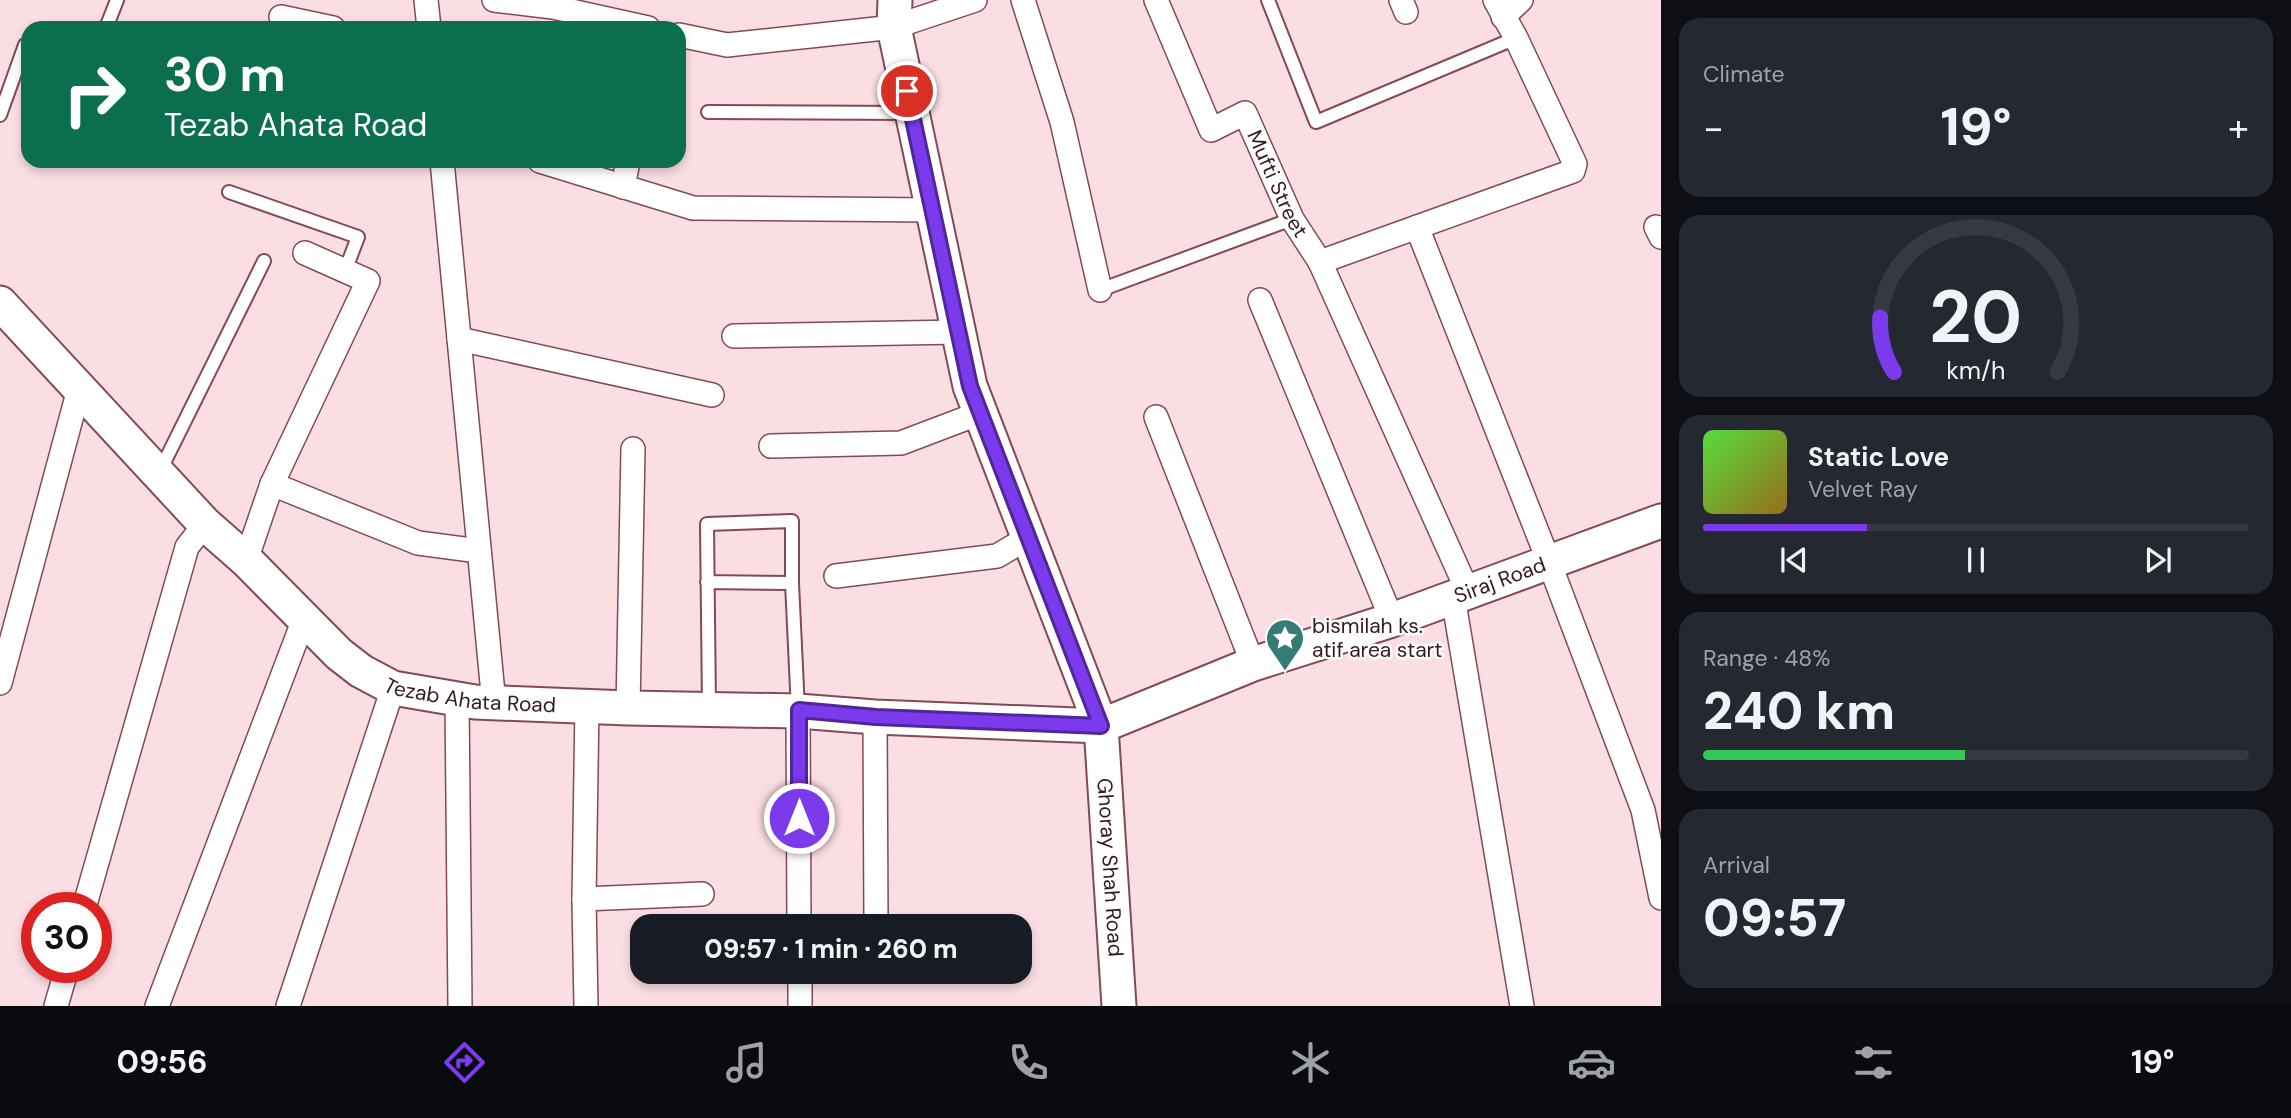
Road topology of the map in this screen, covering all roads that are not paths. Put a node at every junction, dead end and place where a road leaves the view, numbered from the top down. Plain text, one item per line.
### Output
1 (117, 0) edge
2 (426, 0) edge
3 (494, 0) edge
4 (975, 0) edge
5 (1023, 0) edge
6 (1156, 0) edge
7 (1268, 0) edge
8 (1521, 0) edge
9 (553, 4) edge
10 (1499, 8) edge
11 (894, 13) edge
12 (281, 17) dead end
13 (109, 21) edge
14 (300, 21) edge
15 (428, 21) edge
16 (620, 21) edge
17 (686, 36) edge
18 (1516, 38) junction
19 (21, 56) edge
20 (708, 112) dead end
21 (912, 113) junction
22 (0, 115) edge
23 (443, 168) edge
24 (562, 168) edge
25 (627, 168) edge
26 (623, 187) junction
27 (229, 192) dead end
28 (933, 210) junction
29 (1292, 219) junction
30 (1416, 227) junction
31 (305, 253) dead end
32 (264, 261) dead end
33 (1320, 262) junction
34 (345, 271) junction
35 (1100, 290) joint
36 (1260, 300) dead end
37 (3, 315) edge
38 (959, 332) junction
39 (734, 336) dead end
40 (459, 339) junction
41 (79, 389) junction
42 (712, 395) dead end
43 (980, 414) junction
44 (1156, 417) dead end
45 (771, 446) dead end
46 (633, 449) dead end
47 (159, 474) junction
48 (272, 484) junction
49 (1661, 521) edge
50 (205, 524) junction
51 (1029, 537) junction
52 (479, 551) junction
53 (246, 560) junction
54 (1549, 562) junction
55 (836, 576) dead end
56 (707, 582) junction
57 (792, 583) junction
58 (1461, 594) junction
59 (304, 619) junction
60 (1392, 620) junction
61 (1253, 664) junction
62 (0, 683) edge
63 (393, 688) junction
64 (457, 699) junction
65 (494, 704) junction
66 (587, 705) junction
67 (628, 708) junction
68 (709, 710) junction
69 (799, 710) junction
70 (876, 717) junction
71 (1101, 726) junction
72 (89, 892) edge
73 (702, 894) dead end
74 (1661, 898) edge
75 (584, 899) junction
76 (800, 914) edge
77 (876, 914) edge
78 (63, 983) edge
79 (800, 984) edge
80 (56, 1006) edge
81 (157, 1006) edge
82 (288, 1006) edge
83 (460, 1006) edge
84 (586, 1006) edge
85 (800, 1006) edge
86 (1119, 1006) edge
87 (1522, 1006) edge

1 - 13 lane
2 - 15 street
3 - 9 street
4 - 11 street
5 - 35 street
6 - 29 street, Mufti Street
7 - 18 lane
8 - 10 street
9 - 16 street
10 - 18 street
11 - 17 street
11 - 21 main road, Ghoray Shah Road
12 - 14 street
18 - 30 street
19 - 22 lane
20 - 21 lane
21 - 28 main road, Ghoray Shah Road
23 - 40 street
24 - 26 street
25 - 26 street
26 - 28 street
27 - 34 lane
28 - 38 main road, Ghoray Shah Road
29 - 33 street, Mufti Street
29 - 35 lane
30 - 33 street
30 - 54 street
31 - 34 street
32 - 47 lane
33 - 58 street, Mufti Street
34 - 48 street
36 - 60 street
37 - 41 main road, Tezab Ahata Road
38 - 39 street
38 - 43 main road, Ghoray Shah Road
40 - 42 street
40 - 52 street
41 - 47 main road, Tezab Ahata Road
41 - 62 street
43 - 45 street
43 - 51 main road, Ghoray Shah Road
44 - 61 street
46 - 67 street
47 - 50 main road, Tezab Ahata Road
48 - 52 street
48 - 53 street
49 - 54 main road, Siraj Road
50 - 53 main road, Tezab Ahata Road
50 - 72 street
51 - 55 street
51 - 71 main road, Ghoray Shah Road
52 - 65 street
53 - 59 main road, Tezab Ahata Road
54 - 58 main road, Siraj Road
54 - 74 street
56 - 57 lane
56 - 57 lane
56 - 68 lane
57 - 69 lane
58 - 60 main road, Siraj Road
58 - 87 street, Mufti Street
59 - 63 main road, Tezab Ahata Road
59 - 81 street
60 - 61 main road, Siraj Road
61 - 71 main road, Siraj Road
63 - 64 main road, Tezab Ahata Road
63 - 82 street
64 - 65 main road, Tezab Ahata Road
64 - 83 street
65 - 66 main road, Tezab Ahata Road
66 - 67 main road, Tezab Ahata Road
66 - 75 street
67 - 68 main road, Tezab Ahata Road
68 - 69 main road, Tezab Ahata Road
69 - 70 main road, Tezab Ahata Road
69 - 76 street
70 - 71 main road, Tezab Ahata Road
70 - 77 street
71 - 86 main road, Ghoray Shah Road
73 - 75 street
75 - 84 street
78 - 80 street
79 - 85 street

